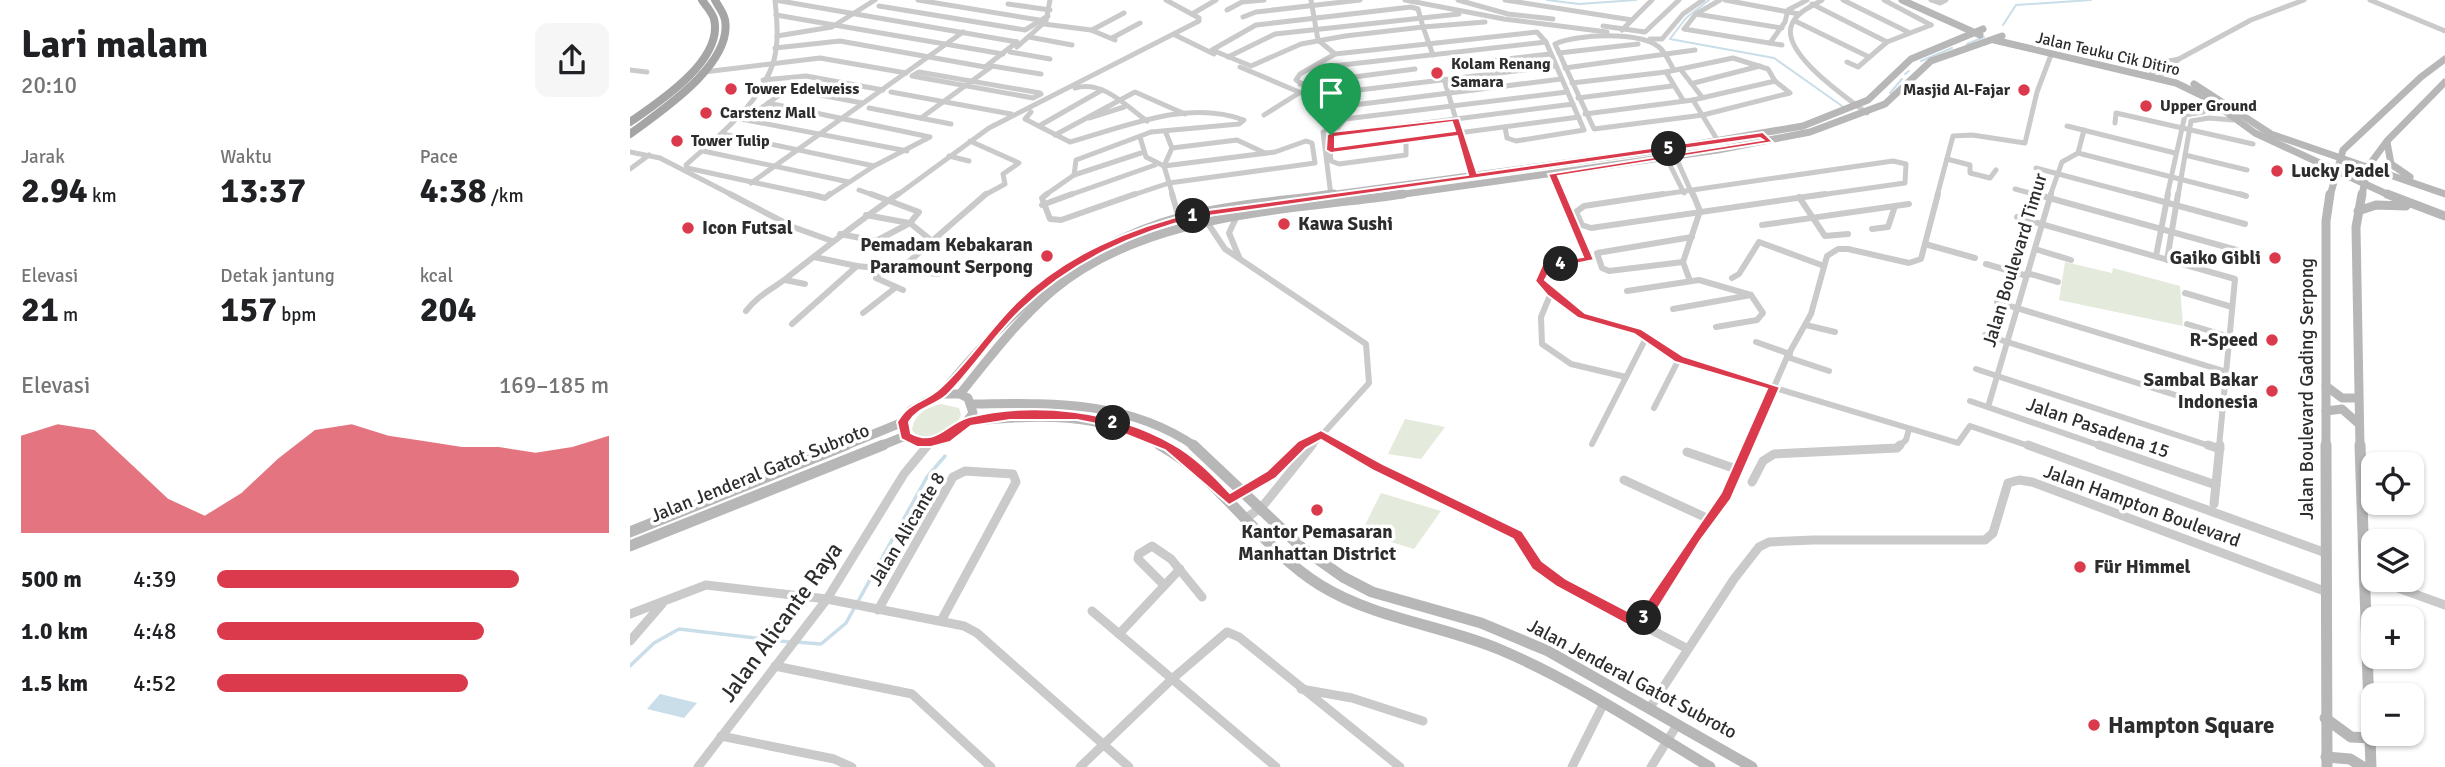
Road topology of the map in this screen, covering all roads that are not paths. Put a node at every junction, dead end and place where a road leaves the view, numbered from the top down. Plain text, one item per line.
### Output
1 (702, 0) edge
2 (715, 0) edge
3 (775, 0) edge
4 (885, 0) edge
5 (918, 0) edge
6 (1050, 0) edge
7 (1166, 0) edge
8 (1216, 0) edge
9 (1264, 0) edge
10 (1360, 0) edge
11 (1405, 0) edge
12 (1458, 0) edge
13 (1505, 0) edge
14 (1652, 0) edge
15 (1679, 0) edge
16 (1703, 0) edge
17 (1724, 0) edge
18 (1767, 0) edge
19 (1822, 0) edge
20 (1843, 0) edge
21 (1884, 0) edge
22 (1902, 0) edge
23 (1918, 0) edge
24 (1931, 0) edge
25 (1946, 0) edge
26 (2304, 0) edge
27 (2370, 0) edge
28 (2379, 0) edge
29 (874, 2) edge
30 (1810, 2) edge
31 (1311, 3) edge
32 (1007, 4) dead end
33 (1523, 5) junction
34 (1775, 7) junction
35 (2391, 7) junction
36 (1227, 9) dead end
37 (1788, 10) junction
38 (1049, 13) junction
39 (1124, 13) dead end
40 (1800, 13) junction
41 (854, 14) junction
42 (1192, 14) junction
43 (1459, 14) dead end
44 (1696, 14) junction
45 (776, 15) junction
46 (1515, 15) junction
47 (1243, 17) dead end
48 (1420, 18) junction
49 (727, 19) junction
50 (1312, 19) junction
51 (1632, 20) junction
52 (716, 21) junction
53 (1796, 21) junction
54 (1041, 22) junction
55 (1485, 22) dead end
56 (1140, 23) dead end
57 (837, 24) junction
58 (1782, 28) junction
59 (858, 29) junction
60 (1315, 29) junction
61 (1424, 29) junction
62 (1091, 30) junction
63 (1622, 30) junction
64 (2445, 31) edge
65 (964, 32) junction
66 (1908, 32) junction
67 (1980, 32) junction
68 (1175, 35) junction
69 (777, 36) junction
70 (1029, 37) junction
71 (1999, 38) junction
72 (1318, 40) junction
73 (840, 41) junction
74 (1546, 42) junction
75 (1648, 42) junction
76 (1887, 42) junction
77 (1952, 42) junction
78 (1429, 43) junction
79 (1770, 43) junction
80 (947, 44) junction
81 (1072, 45) dead end
82 (1782, 45) dead end
83 (775, 48) junction
84 (1695, 50) dead end
85 (1962, 50) junction
86 (1452, 52) junction
87 (1006, 53) junction
88 (1559, 53) junction
89 (1335, 54) junction
90 (1550, 54) junction
91 (1433, 55) junction
92 (2051, 55) junction
93 (930, 56) junction
94 (1665, 56) junction
95 (1867, 56) junction
96 (1228, 57) junction
97 (1413, 57) junction
98 (1050, 59) dead end
99 (2179, 59) junction
100 (2445, 59) edge
101 (1847, 62) dead end
102 (773, 63) junction
103 (1457, 65) junction
104 (988, 66) junction
105 (1556, 66) junction
106 (1760, 66) junction
107 (1311, 68) junction
108 (1565, 68) junction
109 (2430, 68) junction
110 (630, 69) edge
111 (1415, 69) junction
112 (1681, 69) junction
113 (1674, 71) junction
114 (647, 72) dead end
115 (704, 72) junction
116 (1666, 72) junction
117 (906, 73) junction
118 (1041, 74) dead end
119 (2156, 74) junction
120 (1460, 77) junction
121 (2421, 77) junction
122 (1444, 79) junction
123 (1561, 79) junction
124 (763, 80) junction
125 (1775, 81) junction
126 (2444, 81) edge
127 (1420, 82) junction
128 (968, 83) junction
129 (1572, 83) junction
130 (1694, 83) junction
131 (1300, 84) junction
132 (1672, 86) junction
133 (787, 89) junction
134 (1882, 89) junction
135 (883, 90) junction
136 (1102, 90) junction
137 (891, 92) dead end
138 (1567, 92) junction
139 (1300, 93) junction
140 (1449, 93) junction
141 (754, 94) junction
142 (1318, 95) junction
143 (1898, 95) junction
144 (1702, 97) junction
145 (1577, 98) junction
146 (1117, 100) junction
147 (1683, 100) junction
148 (1693, 100) junction
149 (943, 102) junction
150 (768, 103) junction
151 (862, 103) junction
152 (1573, 104) junction
153 (2214, 104) junction
154 (1452, 106) junction
155 (1857, 106) junction
156 (1124, 107) junction
157 (1338, 107) junction
158 (869, 108) dead end
159 (2203, 112) junction
160 (1011, 114) dead end
161 (1185, 114) junction
162 (1867, 114) junction
163 (1264, 115) dead end
164 (1703, 115) junction
165 (1582, 116) junction
166 (843, 117) junction
167 (736, 118) junction
168 (920, 118) junction
169 (1089, 118) junction
170 (2208, 118) junction
171 (2243, 118) junction
172 (746, 119) junction
173 (1346, 119) junction
174 (1456, 119) junction
175 (2233, 120) junction
176 (1147, 121) junction
177 (630, 122) edge
178 (2115, 123) dead end
179 (951, 124) dead end
180 (1038, 125) junction
181 (2067, 126) dead end
182 (1504, 127) junction
183 (2180, 128) junction
184 (2189, 128) junction
185 (2084, 130) junction
186 (1151, 132) junction
187 (1460, 133) junction
188 (630, 134) edge
189 (723, 134) junction
190 (820, 134) junction
191 (1166, 134) junction
192 (1055, 135) junction
193 (1331, 135) junction
194 (1140, 137) junction
195 (1766, 139) junction
196 (1406, 140) junction
197 (971, 141) junction
198 (1718, 141) junction
199 (2387, 141) junction
200 (2253, 144) dead end
201 (1172, 148) junction
202 (798, 150) junction
203 (1331, 150) junction
204 (702, 151) junction
205 (907, 151) junction
206 (630, 152) edge
207 (1141, 153) junction
208 (1266, 153) junction
209 (1670, 153) junction
210 (2078, 153) junction
211 (2175, 153) junction
212 (650, 154) junction
213 (2185, 155) junction
214 (949, 156) junction
215 (2340, 158) junction
216 (1947, 159) junction
217 (969, 162) dead end
218 (1155, 165) junction
219 (774, 166) junction
220 (874, 166) junction
221 (1164, 166) junction
222 (2036, 168) dead end
223 (2367, 168) junction
224 (630, 169) edge
225 (1996, 170) dead end
226 (2247, 170) dead end
227 (2335, 172) junction
228 (1524, 174) junction
229 (1553, 174) junction
230 (2057, 174) junction
231 (1074, 175) junction
232 (1473, 177) junction
233 (2171, 177) junction
234 (2181, 180) junction
235 (849, 182) junction
236 (751, 183) junction
237 (1169, 183) junction
238 (2362, 183) junction
239 (1416, 188) junction
240 (2429, 188) junction
241 (2015, 189) dead end
242 (859, 190) dead end
243 (1692, 190) junction
244 (1683, 191) junction
245 (2445, 194) edge
246 (1331, 196) junction
247 (2246, 196) dead end
248 (1799, 197) junction
249 (1692, 198) junction
250 (2050, 198) junction
251 (888, 200) junction
252 (2166, 203) junction
253 (1909, 204) dead end
254 (1042, 205) junction
255 (1895, 206) junction
256 (2177, 206) junction
257 (2424, 209) junction
258 (1700, 211) junction
259 (2358, 211) junction
260 (1236, 213) junction
261 (866, 215) junction
262 (2445, 216) edge
263 (2017, 217) dead end
264 (1180, 218) junction
265 (1813, 218) junction
266 (1207, 222) junction
267 (910, 223) junction
268 (2042, 224) junction
269 (2245, 224) dead end
270 (1762, 225) dead end
271 (1872, 229) dead end
272 (2161, 229) junction
273 (2172, 232) junction
274 (840, 234) junction
275 (1848, 234) dead end
276 (1692, 237) junction
277 (1132, 239) junction
278 (832, 241) junction
279 (932, 241) junction
280 (1925, 244) junction
281 (2035, 249) junction
282 (2244, 252) dead end
283 (2156, 256) junction
284 (814, 257) junction
285 (1239, 257) junction
286 (1975, 258) dead end
287 (2071, 260) dead end
288 (2167, 260) junction
289 (1683, 262) junction
290 (1986, 264) dead end
291 (857, 266) junction
292 (1824, 266) junction
293 (884, 268) junction
294 (900, 270) junction
295 (938, 274) dead end
296 (2027, 275) junction
297 (1731, 278) dead end
298 (785, 280) junction
299 (1690, 281) junction
300 (2058, 282) dead end
301 (806, 284) dead end
302 (1627, 291) dead end
303 (1551, 293) junction
304 (2185, 293) dead end
305 (1751, 295) junction
306 (1997, 302) dead end
307 (2232, 307) junction
308 (2017, 308) junction
309 (1673, 309) dead end
310 (746, 311) dead end
311 (863, 313) dead end
312 (792, 324) dead end
313 (2187, 324) dead end
314 (1806, 325) junction
315 (1716, 327) dead end
316 (1835, 332) dead end
317 (1985, 335) dead end
318 (1647, 336) junction
319 (2230, 337) junction
320 (1756, 342) dead end
321 (2007, 342) junction
322 (1789, 355) junction
323 (1679, 359) junction
324 (1976, 369) dead end
325 (1829, 371) dead end
326 (2227, 372) junction
327 (1997, 376) junction
328 (1626, 377) junction
329 (2326, 386) junction
330 (1774, 387) junction
331 (941, 394) junction
332 (960, 394) junction
333 (2358, 398) junction
334 (1970, 401) dead end
335 (973, 404) junction
336 (1988, 407) junction
337 (1654, 408) dead end
338 (2223, 410) junction
339 (2326, 411) junction
340 (903, 422) junction
341 (968, 422) junction
342 (2359, 424) junction
343 (1909, 429) junction
344 (1321, 434) junction
345 (905, 436) junction
346 (917, 442) junction
347 (931, 442) junction
348 (1592, 444) dead end
349 (2220, 449) junction
350 (1687, 452) dead end
351 (914, 460) junction
352 (1739, 470) junction
353 (1624, 480) dead end
354 (1752, 482) dead end
355 (2216, 485) junction
356 (1244, 489) junction
357 (1229, 500) junction
358 (2214, 504) dead end
359 (1262, 507) junction
360 (1246, 518) junction
361 (1709, 519) junction
362 (2367, 529) edge
363 (630, 532) edge
364 (630, 546) edge
365 (2326, 553) junction
366 (1180, 569) junction
367 (1163, 584) junction
368 (2327, 592) junction
369 (2371, 592) edge
370 (2411, 592) edge
371 (1202, 597) dead end
372 (827, 599) junction
373 (662, 604) junction
374 (2445, 604) edge
375 (878, 610) junction
376 (1092, 611) dead end
377 (630, 614) edge
378 (941, 621) junction
379 (1640, 624) junction
380 (1119, 634) junction
381 (630, 641) edge
382 (1689, 649) junction
383 (779, 662) junction
384 (1172, 679) junction
385 (2371, 683) edge
386 (1300, 689) junction
387 (1603, 705) junction
388 (1649, 709) junction
389 (2325, 718) junction
390 (1423, 721) dead end
391 (1677, 725) junction
392 (721, 736) junction
393 (2361, 738) edge
394 (1667, 742) junction
395 (1104, 744) junction
396 (2371, 746) edge
397 (2327, 762) edge
398 (1400, 766) edge
399 (698, 767) edge
400 (852, 767) edge
401 (991, 767) edge
402 (1080, 767) edge
403 (1129, 767) edge
404 (1276, 767) edge
405 (1572, 767) edge
406 (1651, 767) edge
407 (1710, 767) edge
408 (1752, 767) edge
409 (2363, 767) edge
410 (2371, 767) edge

1 - 52 main road
2 - 49 main road
3 - 41 street
3 - 45 street
4 - 29 street
5 - 54 street
6 - 38 street
7 - 42 street
8 - 42 street
9 - 36 street
10 - 31 street
11 - 16 street
12 - 46 street
13 - 33 street
14 - 51 street
15 - 63 street
17 - 34 street
17 - 44 street
18 - 34 street
19 - 30 street
20 - 66 street
21 - 66 street
22 - 67 street, Jalan Teuku Cik Ditiro
23 - 67 street, Jalan Teuku Cik Ditiro
24 - 25 street
26 - 99 street
27 - 35 street
28 - 35 street
29 - 41 street
29 - 54 street
30 - 37 street
30 - 40 street
30 - 76 street
31 - 47 street
31 - 50 street
32 - 38 street
33 - 46 street
33 - 51 street
34 - 37 street
35 - 64 street
37 - 40 street
37 - 58 street
38 - 54 street
39 - 62 street
40 - 53 street
41 - 57 street
41 - 65 street
42 - 68 street
43 - 48 street
44 - 58 street
44 - 79 street
45 - 57 street
45 - 69 street
46 - 63 street
48 - 50 street
48 - 60 street
48 - 61 street
49 - 52 main road
49 - 115 main road
50 - 60 street
50 - 96 street
51 - 63 street
52 - 177 main road
53 - 95 street
53 - 155 street
54 - 62 street
54 - 70 street
55 - 61 street
56 - 62 street
57 - 59 street
57 - 69 street
58 - 79 street
59 - 73 street
59 - 80 street
60 - 72 street
60 - 96 street
61 - 72 street
61 - 78 street
65 - 80 street
65 - 87 street
66 - 76 street
67 - 71 street, Jalan Teuku Cik Ditiro
67 - 77 street
68 - 139 street
68 - 197 street
69 - 83 street
70 - 81 street
70 - 87 street
71 - 85 street
71 - 92 street, Jalan Teuku Cik Ditiro
71 - 119 street, Jalan Teuku Cik Ditiro
72 - 89 street
72 - 96 street
73 - 83 street
73 - 93 street
74 - 78 street
74 - 86 street
74 - 90 street
75 - 88 street
75 - 88 street
75 - 94 street
76 - 95 street
77 - 85 street
77 - 134 street
78 - 89 street
78 - 91 street
79 - 82 street
80 - 87 street
80 - 93 street
83 - 102 street
84 - 94 street
85 - 143 street
86 - 91 street
86 - 103 street
87 - 98 street
87 - 104 street
88 - 108 street
89 - 107 street
90 - 103 street
90 - 105 street
91 - 97 street
92 - 119 street, Jalan Teuku Cik Ditiro
92 - 216 street
93 - 104 street
93 - 117 street
94 - 108 street
94 - 113 street
95 - 101 street
97 - 107 street
97 - 111 street
99 - 119 street
99 - 119 street
100 - 109 street, Jalan Boulevard Gading Serpong
102 - 115 street
102 - 117 street
102 - 124 street
103 - 120 street
104 - 118 street
104 - 128 street
105 - 120 street
105 - 123 street
106 - 112 street
106 - 125 street
106 - 130 street
107 - 131 street
108 - 129 street
109 - 121 street, Jalan Boulevard Gading Serpong
109 - 126 street
110 - 114 street
111 - 127 street
111 - 131 street
112 - 113 street
112 - 130 street
113 - 116 street
115 - 188 main road
116 - 129 street
116 - 132 street
117 - 135 street
119 - 153 street, Jalan Teuku Cik Ditiro
119 - 171 street, Jalan Teuku Cik Ditiro
120 - 122 street
121 - 126 street
121 - 215 street, Jalan Boulevard Gading Serpong
122 - 127 street
122 - 140 street
123 - 138 street
123 - 140 street
124 - 135 street
124 - 141 street
125 - 144 street
125 - 164 street
126 - 199 street
127 - 142 street
128 - 128 street
128 - 128 street
128 - 149 street
129 - 145 street
130 - 144 street
131 - 142 street
132 - 145 street
132 - 147 street
133 - 141 street
133 - 150 street
133 - 151 street
134 - 143 street
134 - 155 street
135 - 151 street
136 - 146 street
136 - 180 street
136 - 180 street
137 - 149 street
138 - 152 street
138 - 154 street
139 - 163 street
139 - 246 street
140 - 154 street
140 - 157 street
141 - 167 street
142 - 157 street
143 - 162 street
144 - 148 street
145 - 165 street
146 - 156 street
146 - 161 street
146 - 169 street
147 - 148 street
147 - 165 street
148 - 164 street
149 - 160 street
149 - 168 street
150 - 166 street
150 - 172 street
151 - 166 street
152 - 165 street
152 - 174 street
153 - 159 street
153 - 175 street, Jalan Teuku Cik Ditiro
154 - 173 street
154 - 174 street
155 - 162 street
155 - 195 street
156 - 169 street
156 - 176 street
157 - 173 street
158 - 168 street
159 - 170 street
159 - 183 street
161 - 176 street
161 - 191 street
162 - 195 street
164 - 165 street
164 - 198 street
165 - 182 street
165 - 182 street
166 - 190 street
166 - 205 street
167 - 172 street
167 - 189 street
168 - 179 street
169 - 192 street
170 - 175 street
170 - 184 street
171 - 175 street
171 - 215 street, Jalan Teuku Cik Ditiro
172 - 190 street
173 - 193 street
174 - 187 street
174 - 193 street
175 - 227 street, Jalan Teuku Cik Ditiro
176 - 186 street
176 - 192 street
178 - 183 street
180 - 192 street
181 - 185 street
182 - 187 street
183 - 184 street
183 - 211 street
184 - 200 street
184 - 213 street
185 - 210 street
185 - 211 street
186 - 191 street
186 - 194 street
187 - 196 street
187 - 232 street
189 - 202 street
189 - 204 street
190 - 202 street
190 - 205 street
191 - 201 street
193 - 203 street
194 - 207 street
194 - 231 street
195 - 198 street
195 - 209 street
196 - 203 street
196 - 203 street
197 - 214 street
197 - 279 street
198 - 209 street
199 - 223 street
199 - 240 street
201 - 208 street
201 - 221 street
202 - 219 street
202 - 220 street
204 - 219 street
204 - 236 street
205 - 220 street
206 - 212 street
207 - 218 street
207 - 231 street
208 - 221 street
208 - 237 street
209 - 228 street
209 - 229 street
209 - 243 street
209 - 244 street
210 - 230 street, Jalan Boulevard Timur
210 - 233 street
211 - 233 street
212 - 224 street
212 - 278 street
213 - 226 street
213 - 234 street
214 - 217 street
214 - 251 street
215 - 223 street, Jalan Teuku Cik Ditiro
215 - 227 street, Jalan Boulevard Gading Serpong
216 - 225 street
216 - 280 street
218 - 221 street
218 - 254 street
219 - 235 street
219 - 236 street
220 - 235 street
221 - 237 street
222 - 230 street
223 - 238 street
223 - 240 street, Jalan Teuku Cik Ditiro
227 - 238 street, Jalan Teuku Cik Ditiro
227 - 329 street, Jalan Boulevard Gading Serpong
228 - 229 street
228 - 232 street
228 - 239 street
229 - 303 street
230 - 250 street, Jalan Boulevard Timur
230 - 252 street
231 - 254 street
232 - 239 street
233 - 234 street
233 - 252 street
234 - 247 street
234 - 256 street
235 - 236 street
237 - 254 street
237 - 264 street
238 - 257 street, Jalan Teuku Cik Ditiro
238 - 259 street
239 - 246 street
239 - 260 street
240 - 245 street
241 - 250 street
242 - 251 street
243 - 244 street
243 - 248 street
243 - 249 street
244 - 249 street
244 - 258 street
246 - 260 street
248 - 258 street
248 - 265 street
249 - 258 street
250 - 268 street, Jalan Boulevard Timur
250 - 272 street
251 - 261 street
251 - 267 street
252 - 256 street
252 - 272 street
253 - 255 street
255 - 265 street
255 - 271 street
256 - 269 street
256 - 273 street
257 - 259 street
257 - 262 street
258 - 276 street
259 - 333 street
260 - 264 street
260 - 266 street
260 - 285 street
261 - 267 street
261 - 274 street
263 - 268 street
264 - 277 street
265 - 270 street
265 - 275 street
266 - 277 street
266 - 285 street
267 - 274 street
267 - 279 street
268 - 281 street, Jalan Boulevard Timur
268 - 283 street
272 - 273 street
272 - 283 street
273 - 282 street
273 - 288 street
274 - 278 street
276 - 289 street
276 - 289 street
277 - 331 street
277 - 332 street
278 - 284 street
279 - 294 street
280 - 286 street
280 - 292 street
281 - 287 street
281 - 296 street, Jalan Boulevard Timur
283 - 288 street
284 - 291 street
284 - 298 street
285 - 344 street
288 - 307 street
289 - 299 street
290 - 296 street
291 - 293 street
291 - 312 street
292 - 297 street
292 - 314 street
293 - 294 street
293 - 311 street
294 - 295 street
296 - 300 street
296 - 308 street, Jalan Boulevard Timur
298 - 301 street
298 - 310 street
299 - 302 street
299 - 305 street
303 - 318 street
303 - 328 street
304 - 307 street
305 - 309 street
305 - 315 street
306 - 308 street
307 - 319 street
308 - 321 street, Jalan Boulevard Timur
308 - 326 street
313 - 319 street
314 - 316 street
314 - 322 street
317 - 321 street
318 - 323 street
318 - 328 street
319 - 326 street
320 - 322 street
321 - 327 street, Jalan Boulevard Timur
321 - 338 street
322 - 325 street
322 - 330 street
323 - 330 street
323 - 337 street
324 - 327 street
326 - 338 street
327 - 336 street, Jalan Boulevard Timur
327 - 349 street
328 - 348 street
329 - 333 street
329 - 339 street, Jalan Boulevard Gading Serpong
330 - 343 street
330 - 352 street
331 - 332 street
331 - 340 street, Jalan Jenderal Gatot Subroto
332 - 335 street
333 - 342 street
334 - 336 street, Jalan Pasadena 15
335 - 341 street
335 - 356 street, Jalan Jenderal Gatot Subroto
336 - 355 street, Jalan Pasadena 15
338 - 349 street
339 - 342 street
339 - 365 street, Jalan Boulevard Gading Serpong
340 - 345 street
340 - 363 street, Jalan Jenderal Gatot Subroto
341 - 347 street
341 - 357 street, Jalan Jenderal Gatot Subroto
342 - 362 street
343 - 354 street
343 - 365 street
344 - 356 street
344 - 359 street
344 - 379 street
345 - 346 street
345 - 364 street, Jalan Jenderal Gatot Subroto
346 - 347 street
346 - 351 street, Jalan Alicante Raya
347 - 351 street, Jalan Alicante Raya
349 - 355 street
350 - 352 street
351 - 372 street, Jalan Alicante Raya
352 - 361 street
353 - 361 street
355 - 358 street
356 - 357 street
356 - 359 street, Jalan Jenderal Gatot Subroto
357 - 360 street, Jalan Jenderal Gatot Subroto
359 - 360 street
359 - 388 street, Jalan Jenderal Gatot Subroto
360 - 387 street, Jalan Jenderal Gatot Subroto
361 - 379 street
365 - 368 street, Jalan Boulevard Gading Serpong
366 - 367 street
366 - 367 street
366 - 371 street
367 - 380 street
368 - 382 street, Jalan Hampton Boulevard
368 - 389 street, Jalan Boulevard Gading Serpong
369 - 385 street
370 - 374 street
372 - 373 street
372 - 375 street
372 - 383 street, Jalan Alicante Raya
373 - 377 street
373 - 381 street
375 - 378 street
375 - 378 street, Jalan Alicante 8
376 - 380 street
378 - 395 street
379 - 382 street
380 - 384 street
382 - 388 street, Jalan Hampton Boulevard
383 - 392 street, Jalan Alicante Raya
383 - 401 street
384 - 386 street
384 - 395 street
384 - 404 street
386 - 390 street
386 - 398 street
387 - 394 street, Jalan Jenderal Gatot Subroto
387 - 405 street
388 - 391 street, Jalan Jenderal Gatot Subroto
389 - 393 street
389 - 397 street, Jalan Boulevard Gading Serpong
391 - 394 street
391 - 408 street, Jalan Jenderal Gatot Subroto
392 - 399 street, Jalan Alicante Raya
392 - 400 street
394 - 406 street
394 - 407 street, Jalan Jenderal Gatot Subroto
395 - 402 street
395 - 403 street
396 - 410 street
397 - 409 street

